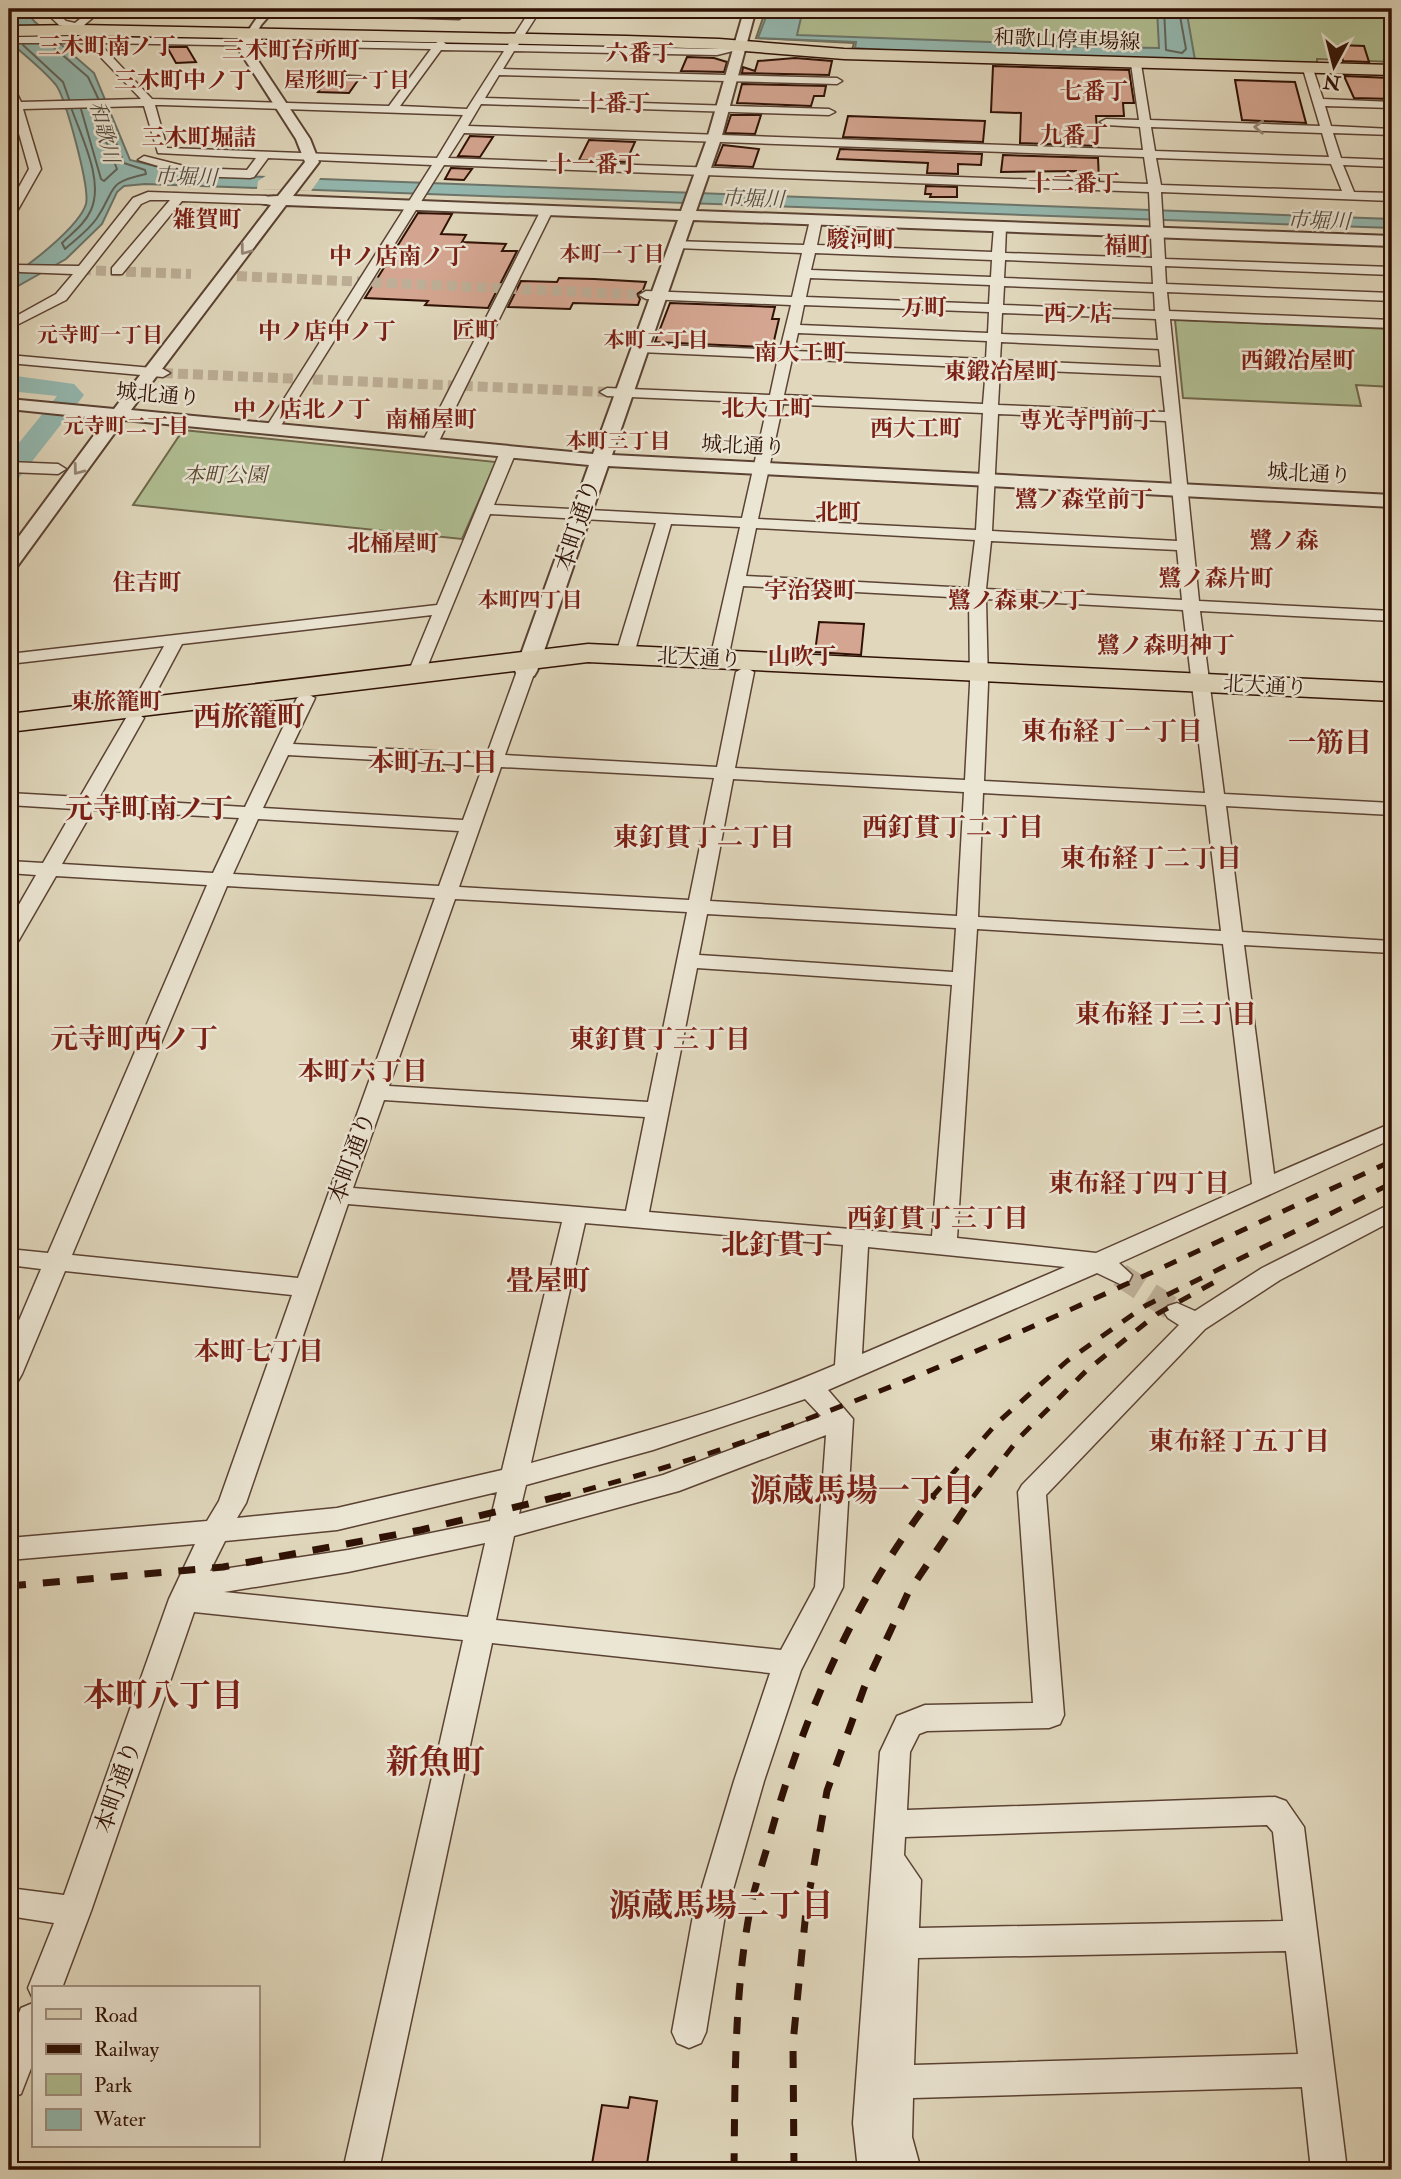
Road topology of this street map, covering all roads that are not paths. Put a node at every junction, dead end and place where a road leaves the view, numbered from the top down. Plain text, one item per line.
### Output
1 (47, 9) edge
2 (98, 9) edge
3 (537, 9) edge
4 (749, 9) edge
5 (462, 12) edge
6 (248, 28) edge
7 (83, 33) junction
8 (9, 34) edge
9 (443, 40) junction
10 (515, 41) junction
11 (740, 48) junction
12 (627, 49) junction
13 (844, 54) junction
14 (1136, 64) junction
15 (1308, 69) junction
16 (496, 72) junction
17 (1392, 72) edge
18 (733, 78) junction
19 (9, 88) edge
20 (835, 90) junction
21 (477, 101) junction
22 (149, 102) junction
23 (1318, 102) junction
24 (272, 105) junction
25 (1392, 105) edge
26 (13, 106) edge
27 (393, 109) junction
28 (722, 109) junction
29 (469, 112) junction
30 (592, 120) junction
31 (1107, 122) dead end
32 (1146, 124) junction
33 (458, 129) junction
34 (1327, 130) junction
35 (1392, 132) edge
36 (714, 139) junction
37 (824, 144) junction
38 (265, 155) junction
39 (1151, 155) junction
40 (296, 156) junction
41 (312, 156) junction
42 (144, 160) dead end
43 (441, 161) junction
44 (999, 161) junction
45 (1336, 161) junction
46 (1392, 163) edge
47 (701, 172) junction
48 (1155, 188) junction
49 (1349, 195) junction
50 (1392, 197) edge
51 (179, 198) junction
52 (276, 198) junction
53 (417, 202) junction
54 (691, 203) junction
55 (11, 210) edge
56 (547, 210) junction
57 (816, 220) junction
58 (1000, 227) junction
59 (1158, 228) junction
60 (1392, 241) edge
61 (677, 244) junction
62 (810, 249) junction
63 (999, 256) junction
64 (1159, 263) junction
65 (19, 268) tunnel mouth
66 (81, 270) junction
67 (117, 271) dead end
68 (1392, 271) edge
69 (805, 274) junction
70 (998, 282) junction
71 (1160, 288) junction
72 (652, 294) junction
73 (1392, 298) edge
74 (799, 300) junction
75 (995, 308) junction
76 (1165, 315) junction
77 (1392, 324) edge
78 (9, 325) edge
79 (792, 329) junction
80 (996, 338) junction
81 (1167, 345) junction
82 (640, 348) junction
83 (787, 355) junction
84 (9, 359) edge
85 (994, 364) junction
86 (149, 372) junction
87 (1169, 372) junction
88 (615, 393) junction
89 (777, 399) junction
90 (15, 405) edge
91 (992, 409) junction
92 (110, 414) junction
93 (1174, 417) junction
94 (9, 420) edge
95 (272, 429) junction
96 (429, 444) junction
97 (508, 452) junction
98 (600, 460) junction
99 (9, 467) edge
100 (58, 469) junction
101 (761, 470) junction
102 (987, 480) junction
103 (1179, 490) junction
104 (1392, 501) edge
105 (485, 509) junction
106 (582, 514) junction
107 (665, 518) junction
108 (750, 522) junction
109 (984, 535) junction
110 (9, 537) edge
111 (1185, 545) junction
112 (9, 564) edge
113 (737, 581) junction
114 (977, 594) junction
115 (1191, 605) junction
116 (443, 609) junction
117 (1392, 616) edge
118 (176, 640) junction
119 (625, 654) junction
120 (9, 659) edge
121 (719, 659) junction
122 (529, 665) junction
123 (745, 672) junction
124 (417, 673) junction
125 (978, 679) junction
126 (1203, 689) junction
127 (1392, 692) edge
128 (306, 698) junction
129 (1392, 705) edge
130 (138, 712) junction
131 (9, 723) edge
132 (9, 733) edge
133 (281, 749) junction
134 (496, 760) junction
135 (727, 772) junction
136 (974, 785) junction
137 (9, 799) edge
138 (1215, 801) junction
139 (88, 803) junction
140 (1392, 809) edge
141 (251, 812) junction
142 (472, 826) junction
143 (9, 867) edge
144 (50, 870) junction
145 (220, 879) junction
146 (448, 892) junction
147 (700, 906) junction
148 (967, 922) junction
149 (1233, 937) junction
150 (9, 940) edge
151 (1392, 947) edge
152 (687, 961) junction
153 (963, 979) junction
154 (376, 1092) junction
155 (656, 1110) junction
156 (1392, 1130) edge
157 (1264, 1188) junction
158 (339, 1195) junction
159 (1392, 1211) edge
160 (575, 1216) junction
161 (636, 1220) junction
162 (856, 1239) junction
163 (944, 1245) junction
164 (9, 1257) edge
165 (58, 1262) junction
166 (1110, 1269) junction
167 (306, 1288) junction
168 (848, 1370) junction
169 (9, 1374) edge
170 (810, 1387) junction
171 (840, 1419) junction
172 (513, 1478) junction
173 (502, 1529) junction
174 (214, 1533) junction
175 (9, 1549) edge
176 (186, 1592) junction
177 (479, 1631) junction
178 (789, 1663) junction
179 (888, 1840) junction
180 (9, 1902) edge
181 (75, 1911) junction
182 (1301, 1936) junction
183 (902, 1943) junction
184 (46, 1986) edge
185 (32, 2022) edge
186 (689, 2032) dead end
187 (1317, 2070) junction
188 (9, 2082) edge
189 (896, 2082) junction
190 (361, 2170) edge
191 (876, 2170) edge
192 (903, 2170) edge
193 (1329, 2170) edge

1 - 7 street
2 - 7 street
3 - 10 street
4 - 11 street, 本町通り
5 - 6 street
5 - 9 street
6 - 7 main road, 和歌山停車場線
6 - 9 main road, 和歌山停車場線
6 - 24 street
7 - 8 main road, 和歌山停車場線
7 - 22 street
9 - 10 main road, 和歌山停車場線
9 - 27 street
10 - 11 main road, 和歌山停車場線
10 - 12 main road, 和歌山停車場線
10 - 16 street
11 - 12 main road, 和歌山停車場線
11 - 13 main road, 和歌山停車場線
11 - 18 street, 本町通り
12 - 30 street
13 - 14 main road, 和歌山停車場線
13 - 20 street
14 - 15 main road, 和歌山停車場線
14 - 32 street
15 - 17 main road, 和歌山停車場線
15 - 23 street
16 - 21 street
16 - 30 street
18 - 20 street
18 - 28 street, 本町通り
18 - 30 street
19 - 26 street
20 - 37 street
21 - 29 street
21 - 30 street
22 - 24 street
22 - 26 street
22 - 38 street
23 - 25 street
23 - 34 street
24 - 27 street
24 - 40 street
24 - 41 street
26 - 55 street
27 - 29 street
28 - 30 street
28 - 36 street, 本町通り
28 - 37 street
29 - 33 street
30 - 33 street
30 - 36 street
30 - 43 street
30 - 47 street
31 - 32 street
34 -> 32 street
32 - 39 street
33 - 43 street
34 - 35 street
34 - 45 street
36 - 37 street
36 - 47 street, 本町通り
37 - 44 street
37 - 44 street
37 - 47 street
38 - 40 street
38 - 42 street
39 - 44 street
39 - 45 street
39 - 48 street
40 - 41 street
40 - 52 street
41 - 43 street
41 - 52 street
43 - 53 street
44 - 48 street
45 - 46 street
45 - 49 street
47 - 54 street, 本町通り
48 - 49 street
48 - 59 street
49 - 50 street
51 - 52 street
51 - 66 street
51 - 67 street
52 - 53 street
52 - 86 street
53 - 56 street
53 - 95 street
54 - 56 street
54 - 57 street
54 - 61 street, 本町通り
56 - 96 street
57 - 58 street
57 - 62 street
58 - 59 street
58 - 63 street
59 - 60 street
59 - 64 street
61 - 62 street
61 - 72 street, 本町通り
62 - 63 street
62 - 69 street
63 - 64 street
63 - 70 street
64 - 68 street
64 - 71 street
65 - 66 street
66 - 78 street
69 - 70 street
69 - 74 street
70 - 71 street
70 - 75 street
71 - 73 street
71 - 76 street
72 - 74 street
72 - 82 street, 本町通り
74 - 75 street
74 - 79 street
75 - 76 street
75 - 80 street
76 - 77 street
76 - 81 street
79 - 80 street
79 - 83 street
80 - 81 street
80 - 85 street
81 - 87 street
82 - 83 street
82 - 88 street, 本町通り
83 - 85 street
83 - 89 street
84 - 86 street
85 - 87 street
85 - 91 street
86 - 92 street
87 - 93 street
88 - 89 street
88 - 98 street, 本町通り
89 - 91 street
89 - 101 street
90 - 92 street, 城北通り
90 - 94 street
91 - 93 street
91 - 102 street
92 - 95 street, 城北通り
92 - 100 street
92 -> 112 street
93 - 103 street
95 - 96 street, 城北通り
96 - 97 street, 城北通り
97 - 98 street, 城北通り
97 - 105 street
98 - 101 street, 城北通り
98 - 106 street, 本町通り
99 - 100 street
100 - 110 street
101 - 102 street, 城北通り
101 - 108 street
102 - 103 street, 城北通り
102 - 109 street
103 - 104 street, 城北通り
103 - 111 street
105 - 106 street
105 - 116 street
106 - 107 street
106 - 122 street, 本町通り
107 - 108 street
107 - 119 street
108 - 109 street
108 - 113 street
109 - 111 street
109 - 114 street
111 - 115 street
113 - 114 street
113 - 121 street
114 - 115 street
114 - 125 street
115 - 117 street
115 - 126 street
116 - 118 street
116 - 124 street
118 - 120 street
118 - 130 street
119 - 121 highway, 北大通り
119 - 122 highway, 北大通り
121 - 125 highway, 北大通り
122 - 123 highway, 北大通り
122 - 124 highway, 北大通り
122 - 128 highway, 北大通り
122 - 134 street, 本町通り
123 - 125 highway, 北大通り
123 - 135 street
124 - 130 highway, 北大通り
125 - 126 highway, 北大通り
125 - 136 street
126 - 127 highway, 北大通り
126 - 129 highway, 北大通り
126 - 138 street
128 - 130 highway, 北大通り
128 - 133 street
130 - 131 highway, 北大通り
130 - 132 highway, 北大通り
130 - 139 street
133 - 134 street
133 - 141 street
134 - 135 street
134 - 142 street, 本町通り
135 - 136 street
135 - 147 street
136 - 138 street
136 - 148 street
137 - 139 street
138 - 140 street
138 - 149 street
139 - 141 street
139 - 144 street
141 - 142 street
141 - 145 street
142 - 146 street, 本町通り
143 - 144 street
144 - 145 street
144 - 150 street
145 - 146 street
145 - 165 street
146 - 147 street
146 - 154 street, 本町通り
147 - 148 street
147 - 152 street
148 - 149 street
148 - 153 street
149 - 151 street
149 - 157 street
152 - 153 street
152 - 155 street
153 - 163 street
154 - 155 street
154 - 158 street, 本町通り
155 - 161 street
156 - 157 street
157 - 166 street
158 - 160 street
158 - 167 street, 本町通り
159 - 179 street
160 - 161 street
160 - 172 street
161 - 162 street
162 - 163 street
162 - 168 street
163 - 166 street
164 - 165 street
165 - 167 street
165 - 169 street
166 - 168 street
167 - 174 street, 本町通り
168 - 170 street
170 - 171 street
170 - 172 street
171 - 173 street
171 - 178 street
172 - 173 street
172 - 174 street
173 - 176 street
173 - 177 street
174 - 175 street
174 - 176 street, 本町通り
176 - 177 street
176 - 181 street, 本町通り
177 - 178 street
177 - 190 street
178 - 186 street
179 - 182 street
179 - 183 street
179 - 191 street
180 - 181 street
181 - 184 street, 本町通り
182 - 183 street
182 - 187 street
183 - 189 street
185 - 188 street
187 - 189 street
187 - 193 street
189 - 192 street

